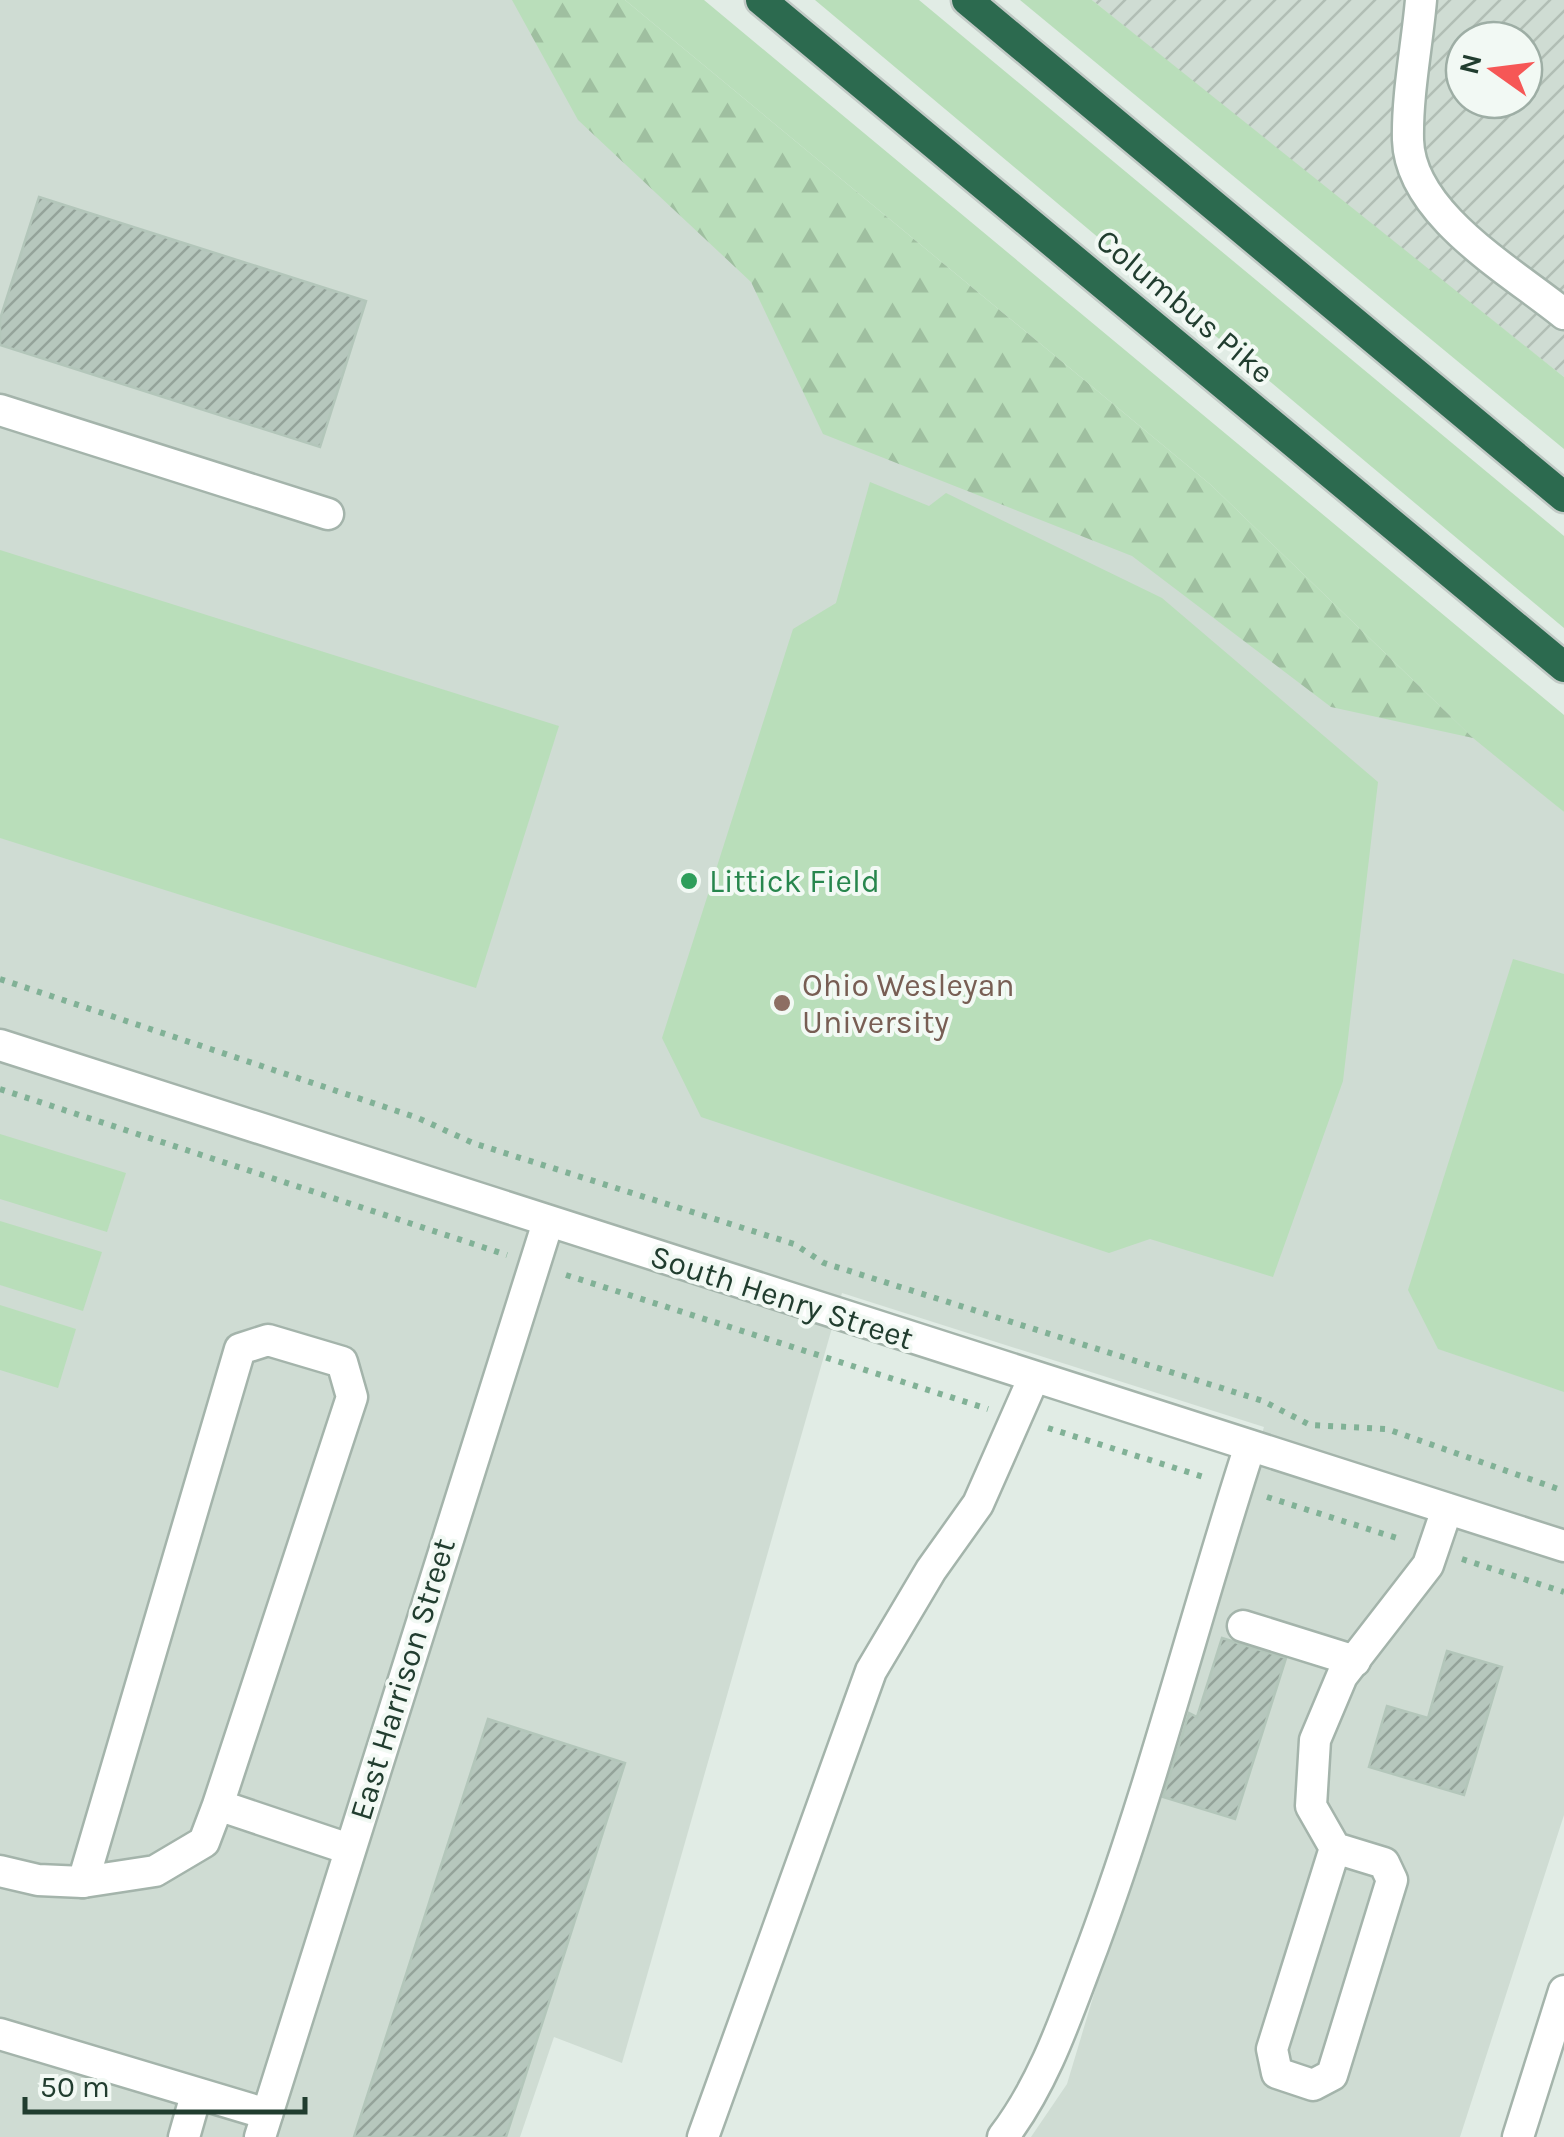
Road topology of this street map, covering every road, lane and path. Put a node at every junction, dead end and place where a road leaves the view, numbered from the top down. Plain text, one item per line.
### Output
1 (761, 0) edge
2 (968, 0) edge
3 (1421, 0) edge
4 (1564, 314) edge
5 (0, 410) edge
6 (1564, 497) edge
7 (328, 514) dead end
8 (1564, 667) edge
9 (0, 979) edge
10 (0, 1044) edge
11 (0, 1088) edge
12 (548, 1222) junction
13 (534, 1264) junction
14 (1034, 1377) junction
15 (1016, 1418) junction
16 (1250, 1446) junction
17 (1237, 1488) junction
18 (1564, 1491) edge
19 (1447, 1509) junction
20 (1564, 1546) edge
21 (1433, 1550) junction
22 (1564, 1592) edge
23 (1243, 1626) dead end
24 (1355, 1660) junction
25 (218, 1805) junction
26 (1335, 1848) junction
27 (349, 1849) junction
28 (0, 1871) edge
29 (83, 1882) junction
30 (1564, 1992) edge
31 (0, 2034) edge
32 (196, 2095) junction
33 (264, 2126) edge
34 (184, 2137) edge
35 (703, 2137) edge
36 (1002, 2137) edge
37 (1518, 2137) edge

1 - 8 highway, Columbus Pike
2 - 6 highway
3 - 4 street
5 - 7 street
9 - 18 path
10 - 12 street, South Henry Street
11 - 13 path
12 - 13 street, East Harrison Street
12 - 14 street, South Henry Street
13 - 15 path
13 - 27 street, East Harrison Street
14 - 15 street
14 - 16 street, South Henry Street
15 - 17 path
15 - 35 street
16 - 17 street
16 - 19 street, South Henry Street
17 - 21 path
17 - 36 street
19 - 20 street, South Henry Street
19 - 21 street
21 - 22 path
21 - 24 street
23 - 24 street
24 - 26 street
25 - 27 street
25 - 29 street
25 - 29 street
26 - 26 street
27 - 33 street, East Harrison Street
28 - 29 street
30 - 37 street
31 - 32 street
32 - 33 street
32 - 34 street

